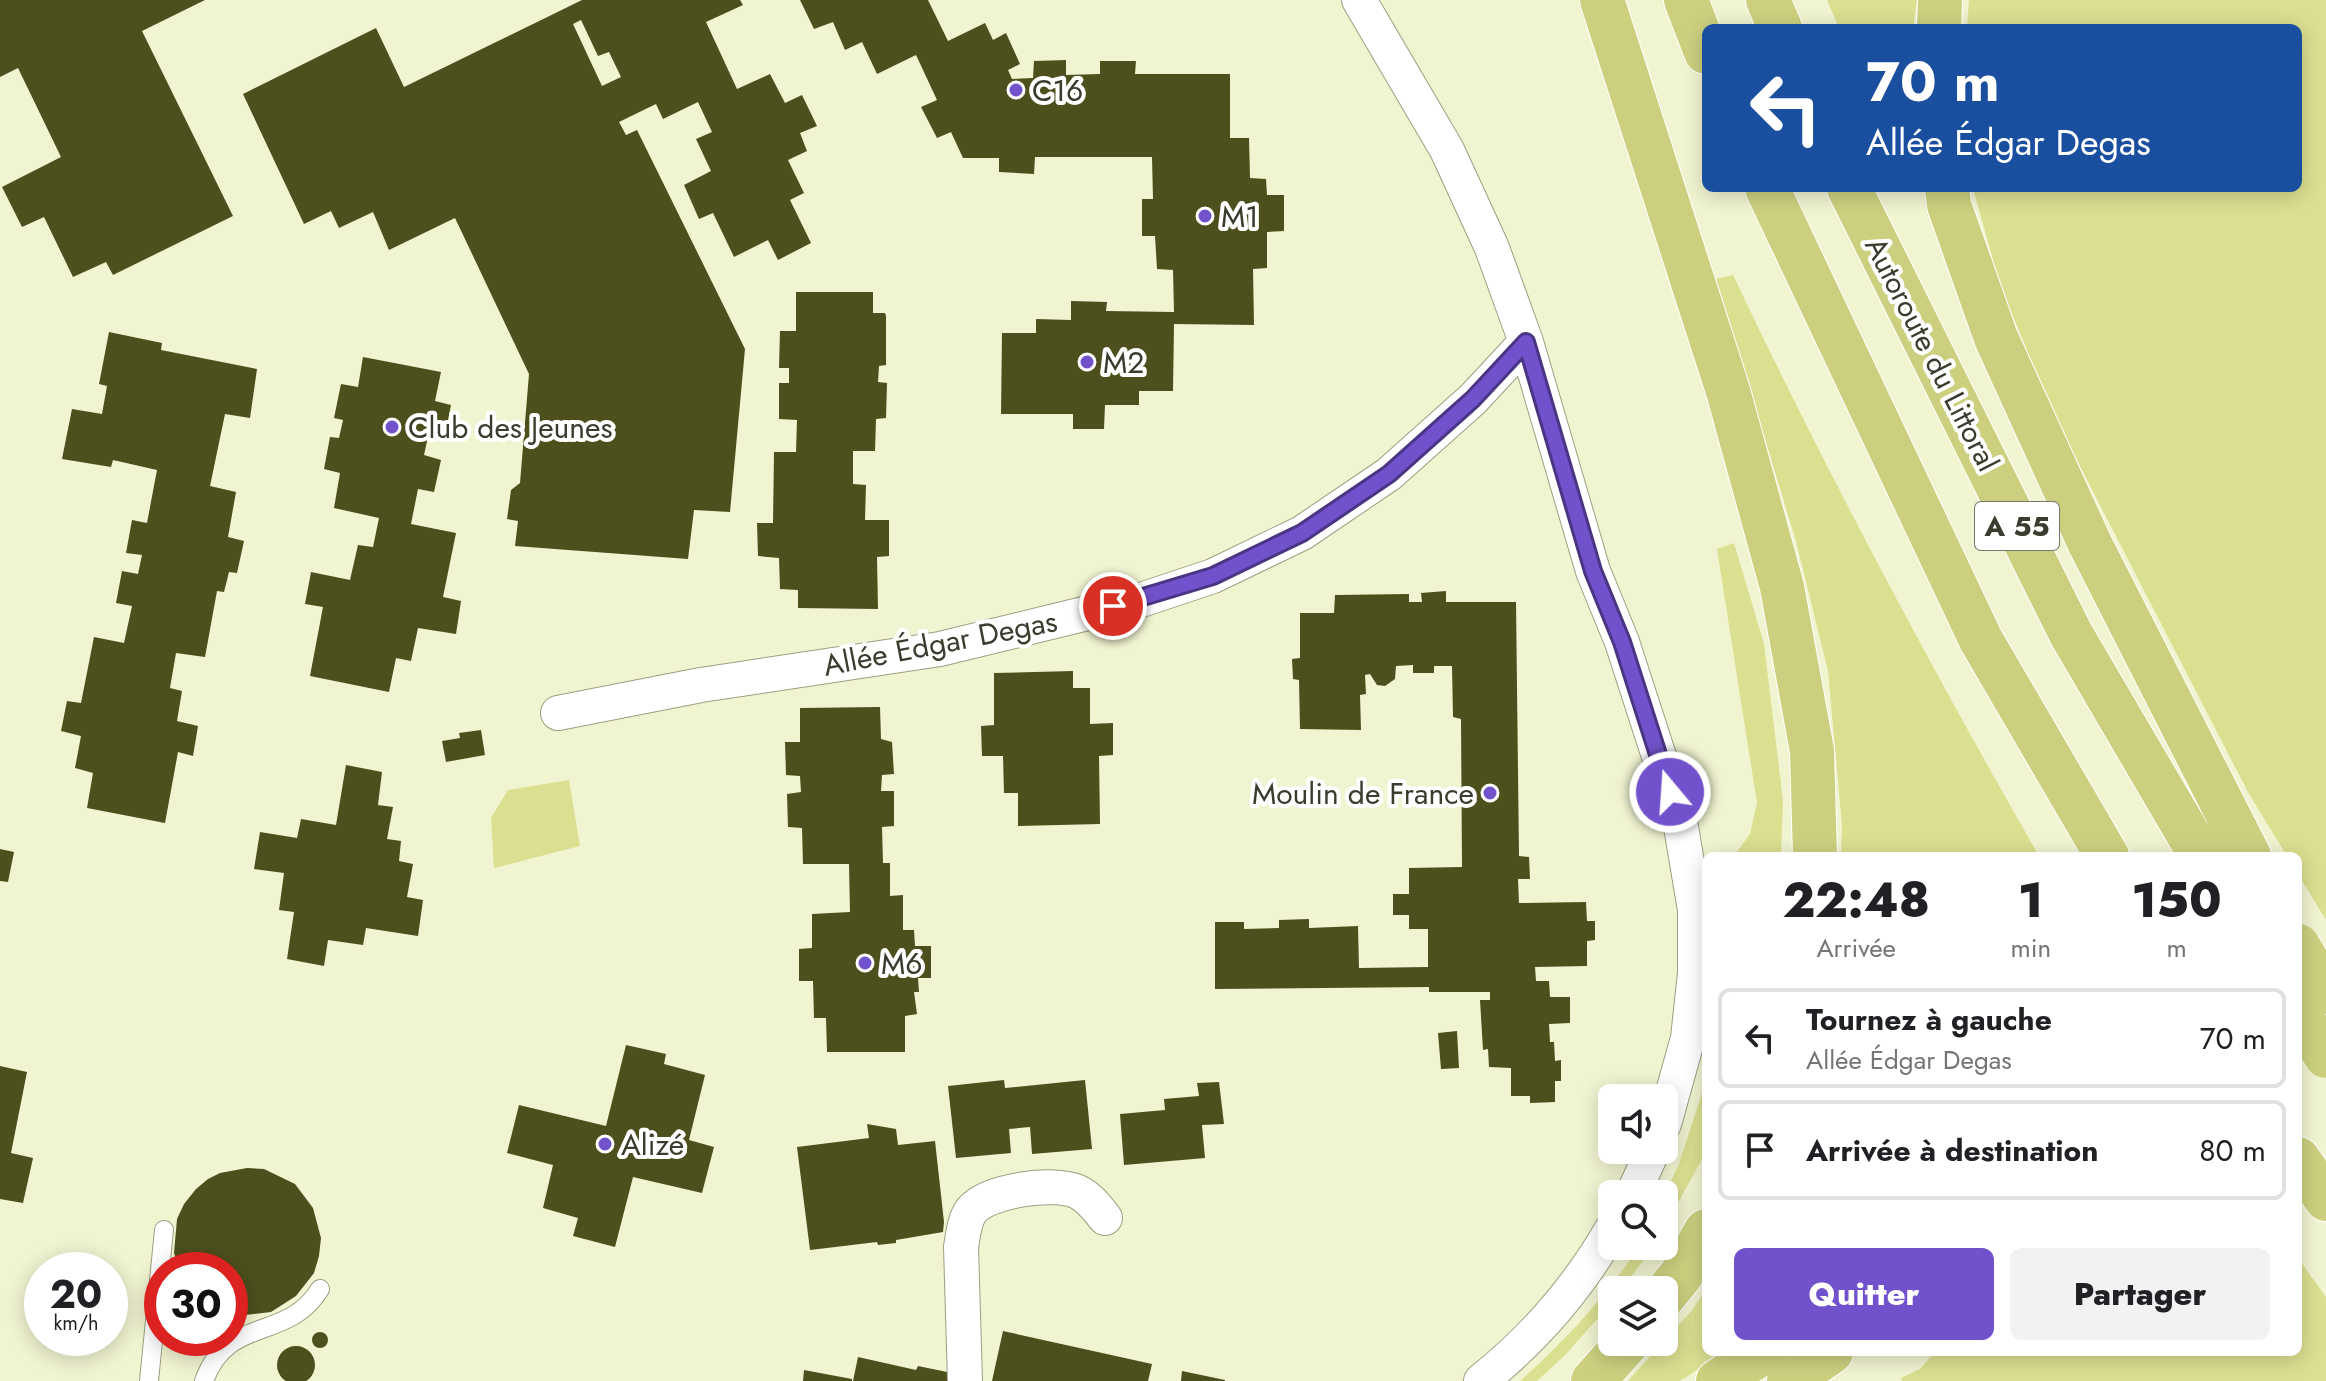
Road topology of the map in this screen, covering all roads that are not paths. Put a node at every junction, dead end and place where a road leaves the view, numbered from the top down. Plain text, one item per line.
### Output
1 (1359, 0) edge
2 (1602, 0) edge
3 (1686, 0) edge
4 (1768, 0) edge
5 (1940, 0) edge
6 (1778, 24) edge
7 (1939, 24) edge
8 (1702, 42) edge
9 (1769, 192) edge
10 (1851, 192) edge
11 (1947, 192) edge
12 (1526, 342) junction
13 (558, 713) dead end
14 (1815, 852) edge
15 (2105, 852) edge
16 (2199, 852) edge
17 (2247, 852) edge
18 (2302, 953) edge
19 (2326, 977) edge
20 (2326, 992) edge
21 (2302, 993) edge
22 (2302, 1019) edge
23 (2326, 1025) edge
24 (2302, 1042) edge
25 (2326, 1056) edge
26 (1675, 1084) edge
27 (1105, 1218) dead end
28 (164, 1230) dead end
29 (1702, 1238) edge
30 (1598, 1253) edge
31 (1678, 1279) edge
32 (320, 1289) dead end
33 (1615, 1356) edge
34 (1758, 1356) edge
35 (1825, 1356) edge
36 (149, 1381) edge
37 (204, 1381) edge
38 (965, 1381) edge
39 (1481, 1381) edge
40 (1593, 1381) edge
41 (1718, 1381) edge
42 (1789, 1381) edge

1 - 12 street
2 - 14 highway
3 - 8 highway
4 - 6 highway
5 - 7 highway
9 - 15 highway, A 55
10 - 16 highway, Autoroute du Littoral / A 55
11 - 17 highway
12 - 13 street, Allée Édgar Degas
12 - 26 street
18 - 20 highway, bridge
19 - 21 highway
22 - 25 highway, bridge
23 - 24 highway
27 - 38 street
28 - 36 lane
29 - 31 highway
30 - 39 street
32 - 37 lane
33 - 40 highway
34 - 41 highway
35 - 42 highway

